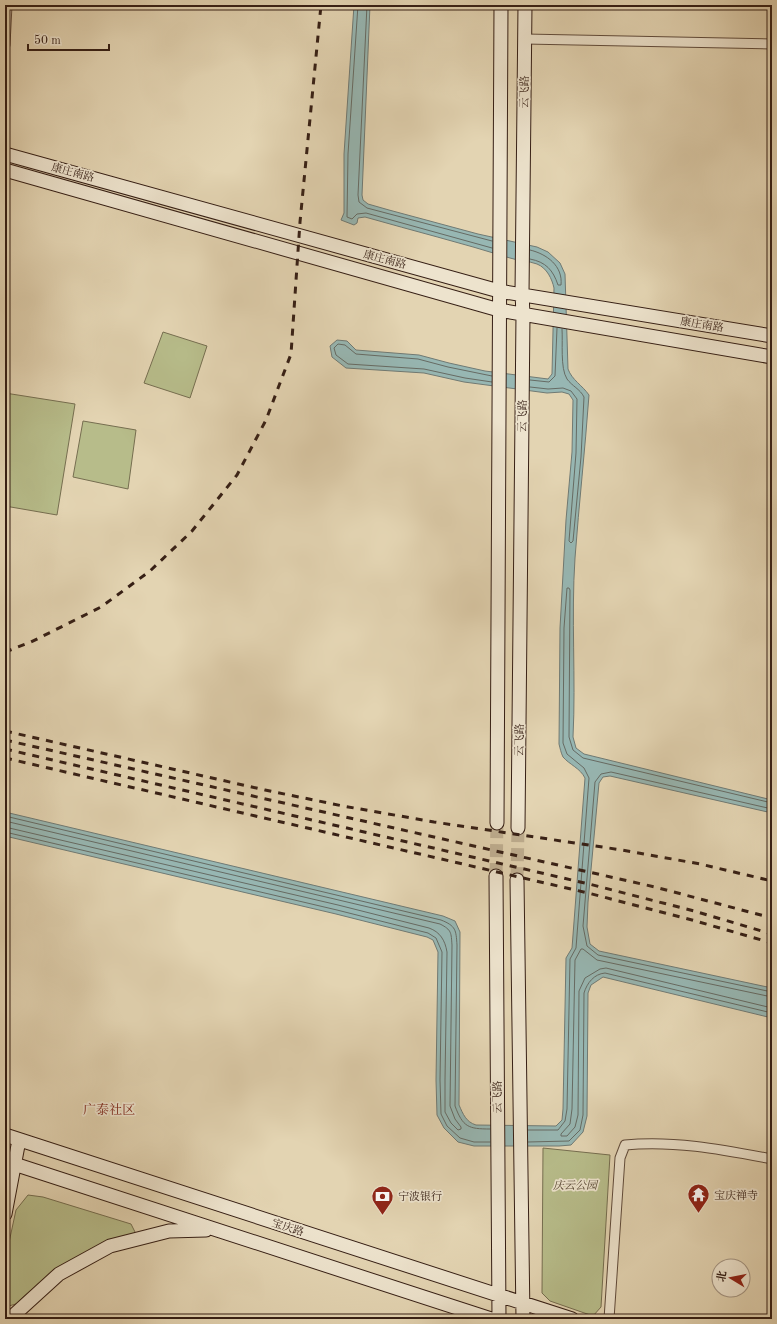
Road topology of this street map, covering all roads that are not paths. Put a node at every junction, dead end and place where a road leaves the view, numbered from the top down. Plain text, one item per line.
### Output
1 (7, 5) edge
2 (501, 5) edge
3 (525, 5) edge
4 (525, 39) junction
5 (772, 44) edge
6 (5, 45) edge
7 (5, 154) edge
8 (5, 170) edge
9 (499, 291) junction
10 (522, 294) junction
11 (499, 310) junction
12 (522, 314) junction
13 (772, 336) edge
14 (772, 356) edge
15 (497, 823) tunnel mouth
16 (518, 828) tunnel mouth
17 (496, 876) tunnel mouth
18 (517, 880) tunnel mouth
19 (5, 1136) edge
20 (19, 1140) junction
21 (772, 1159) edge
22 (10, 1163) edge
23 (5, 1214) edge
24 (217, 1230) junction
25 (499, 1295) junction
26 (523, 1303) junction
27 (11, 1319) edge
28 (491, 1319) edge
29 (499, 1319) edge
30 (523, 1319) edge
31 (572, 1319) edge
32 (609, 1319) edge

1 - 6 street
2 - 9 main road, 云飞路
3 - 4 main road, 云飞路
4 - 5 street
4 - 10 main road, 云飞路
7 - 9 main road, 康庄南路
8 - 11 main road, 康庄南路
9 - 10 main road, 康庄南路
9 - 11 main road, 云飞路
10 - 12 main road, 云飞路
10 - 13 main road, 康庄南路
11 - 12 main road, 康庄南路
11 - 15 main road, 云飞路
12 - 14 main road, 康庄南路
12 - 16 main road, 云飞路
17 - 25 main road, 云飞路
18 - 26 main road, 云飞路
19 - 20 main road, 宝庆路
20 - 22 main road
20 - 25 main road, 宝庆路
21 - 32 street
22 - 23 main road
22 - 24 main road
24 - 27 main road
24 - 28 main road
25 - 26 main road, 宝庆路
25 - 29 main road, 云飞路
26 - 30 main road, 云飞路
26 - 31 main road, 宝庆路

